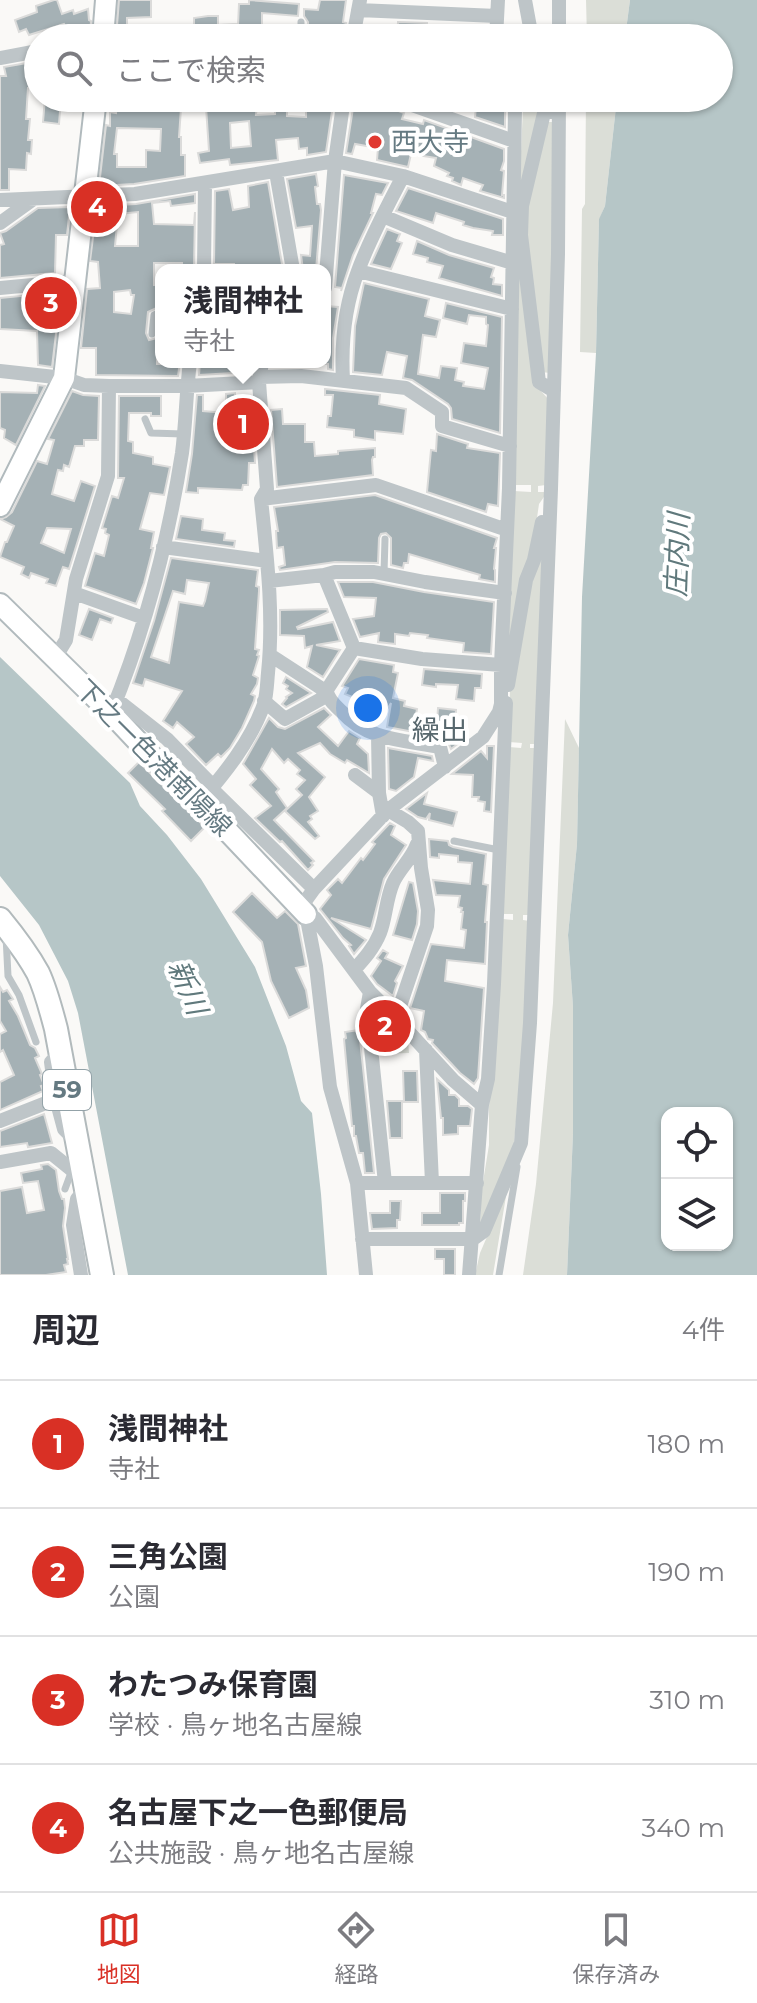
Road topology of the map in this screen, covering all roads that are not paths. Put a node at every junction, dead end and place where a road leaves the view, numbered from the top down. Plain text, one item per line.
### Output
1 (106, 0) edge
2 (498, 0) edge
3 (525, 0) edge
4 (559, 0) edge
5 (359, 5) edge
6 (497, 16) junction
7 (104, 24) edge
8 (497, 24) edge
9 (529, 24) edge
10 (559, 24) edge
11 (24, 54) edge
12 (0, 58) edge
13 (95, 112) edge
14 (342, 112) edge
15 (432, 112) edge
16 (515, 112) edge
17 (546, 112) edge
18 (559, 112) edge
19 (514, 141) junction
20 (335, 161) junction
21 (276, 172) junction
22 (403, 176) junction
23 (205, 183) junction
24 (86, 197) junction
25 (32, 199) junction
26 (0, 200) edge
27 (513, 212) junction
28 (383, 216) junction
29 (0, 223) edge
30 (517, 236) junction
31 (513, 263) junction
32 (204, 264) edge
33 (292, 264) edge
34 (327, 264) edge
35 (358, 271) junction
36 (75, 281) junction
37 (0, 288) edge
38 (331, 290) edge
39 (352, 293) junction
40 (512, 309) junction
41 (155, 315) edge
42 (152, 334) dead end
43 (331, 350) edge
44 (341, 351) junction
45 (189, 368) edge
46 (0, 371) edge
47 (260, 374) edge
48 (64, 378) junction
49 (343, 380) junction
50 (109, 386) junction
51 (187, 386) junction
52 (554, 391) junction
53 (145, 419) dead end
54 (183, 434) junction
55 (510, 446) junction
56 (261, 499) junction
57 (0, 506) edge
58 (550, 507) junction
59 (507, 530) junction
60 (385, 539) dead end
61 (163, 547) junction
62 (267, 561) junction
63 (384, 574) junction
64 (324, 575) junction
65 (269, 581) junction
66 (74, 593) junction
67 (505, 593) junction
68 (0, 604) edge
69 (144, 618) junction
70 (354, 648) junction
71 (270, 655) junction
72 (55, 658) junction
73 (501, 665) junction
74 (327, 692) junction
75 (504, 697) junction
76 (264, 701) junction
77 (114, 706) junction
78 (378, 735) junction
79 (483, 737) junction
80 (504, 744) junction
81 (445, 767) junction
82 (355, 775) dead end
83 (209, 793) junction
84 (379, 793) junction
85 (385, 813) junction
86 (418, 836) junction
87 (454, 841) dead end
88 (500, 850) junction
89 (314, 889) junction
90 (303, 911) junction
91 (3, 922) edge
92 (354, 970) junction
93 (370, 992) junction
94 (396, 1018) junction
95 (36, 1042) dead end
96 (426, 1050) junction
97 (60, 1054) junction
98 (56, 1099) junction
99 (482, 1105) junction
100 (0, 1121) edge
101 (77, 1141) junction
102 (521, 1143) junction
103 (0, 1162) edge
104 (76, 1180) junction
105 (357, 1183) junction
106 (385, 1183) junction
107 (432, 1183) junction
108 (477, 1183) junction
109 (362, 1239) junction
110 (473, 1239) junction
111 (81, 1275) edge
112 (102, 1275) edge
113 (366, 1275) edge
114 (469, 1275) edge
115 (499, 1275) edge

1 - 7 main road
2 - 6 street
3 - 9 street
4 - 10 street
5 - 6 street
6 - 8 street
11 - 12 street
13 - 24 main road
14 - 20 street
15 - 19 street
16 - 19 street
17 - 30 street
18 - 52 street
19 - 27 street
20 - 21 street
20 - 22 street
20 - 34 street
21 - 23 street
21 - 33 street
22 - 27 street
22 - 28 street
23 - 24 street
23 - 32 street
24 - 25 street
24 - 36 main road
25 - 26 street
25 - 29 street
27 - 30 street
28 - 31 street
28 - 35 street
30 - 31 street
30 - 52 street
31 - 40 street
35 - 39 street
35 - 40 street
36 - 37 street
36 - 48 main road
38 - 39 street
39 - 44 street
40 - 55 street
41 - 42 lane
43 - 44 street
44 - 49 street
45 - 51 street
46 - 48 street
47 - 49 street
47 - 51 street
47 - 56 street
48 - 50 street
48 - 57 main road
49 - 55 street
50 - 51 street
50 - 66 street
51 - 54 street
52 - 58 street
53 - 54 lane
54 - 61 street
55 - 59 street
56 - 59 street
56 - 62 street
58 - 75 street
58 - 102 street
59 - 67 street
60 - 63 lane
61 - 62 street
61 - 69 street
62 - 65 street
63 - 64 street
63 - 67 street
64 - 65 street
64 - 70 street
65 - 71 street
66 - 69 street
66 - 72 street
67 - 73 street
68 - 72 main road, 下之一色港南陽線
69 - 77 street
70 - 73 street
70 - 74 street
71 - 74 street
71 - 76 street
72 - 77 main road, 下之一色港南陽線
73 - 75 street
74 - 76 street
74 - 78 street
75 - 79 street
75 - 80 street
76 - 83 street
77 - 83 main road, 下之一色港南陽線
78 - 81 street
78 - 84 street
79 - 80 street
79 - 81 street
80 - 88 street
81 - 85 street
82 - 84 street
83 - 89 street
83 - 90 main road, 下之一色港南陽線
84 - 85 street
85 - 86 street
85 - 89 street
86 - 92 street
86 - 94 street
87 - 88 lane
88 - 99 street
89 - 90 street
90 - 92 street
90 - 105 street
91 - 95 lane
91 - 97 main road, 59
92 - 93 street
93 - 94 street
93 - 106 street
94 - 96 street
96 - 99 street
96 - 107 street
97 - 98 street
97 - 101 main road, 59
98 - 100 street
98 - 101 street
99 - 108 street
101 - 104 main road, 59
102 - 110 street
102 - 115 lane
103 - 104 street
104 - 111 street
104 - 112 main road, 59
105 - 106 street
105 - 109 street
106 - 107 street
107 - 108 street
108 - 110 street
109 - 110 street
109 - 113 street
110 - 114 street

